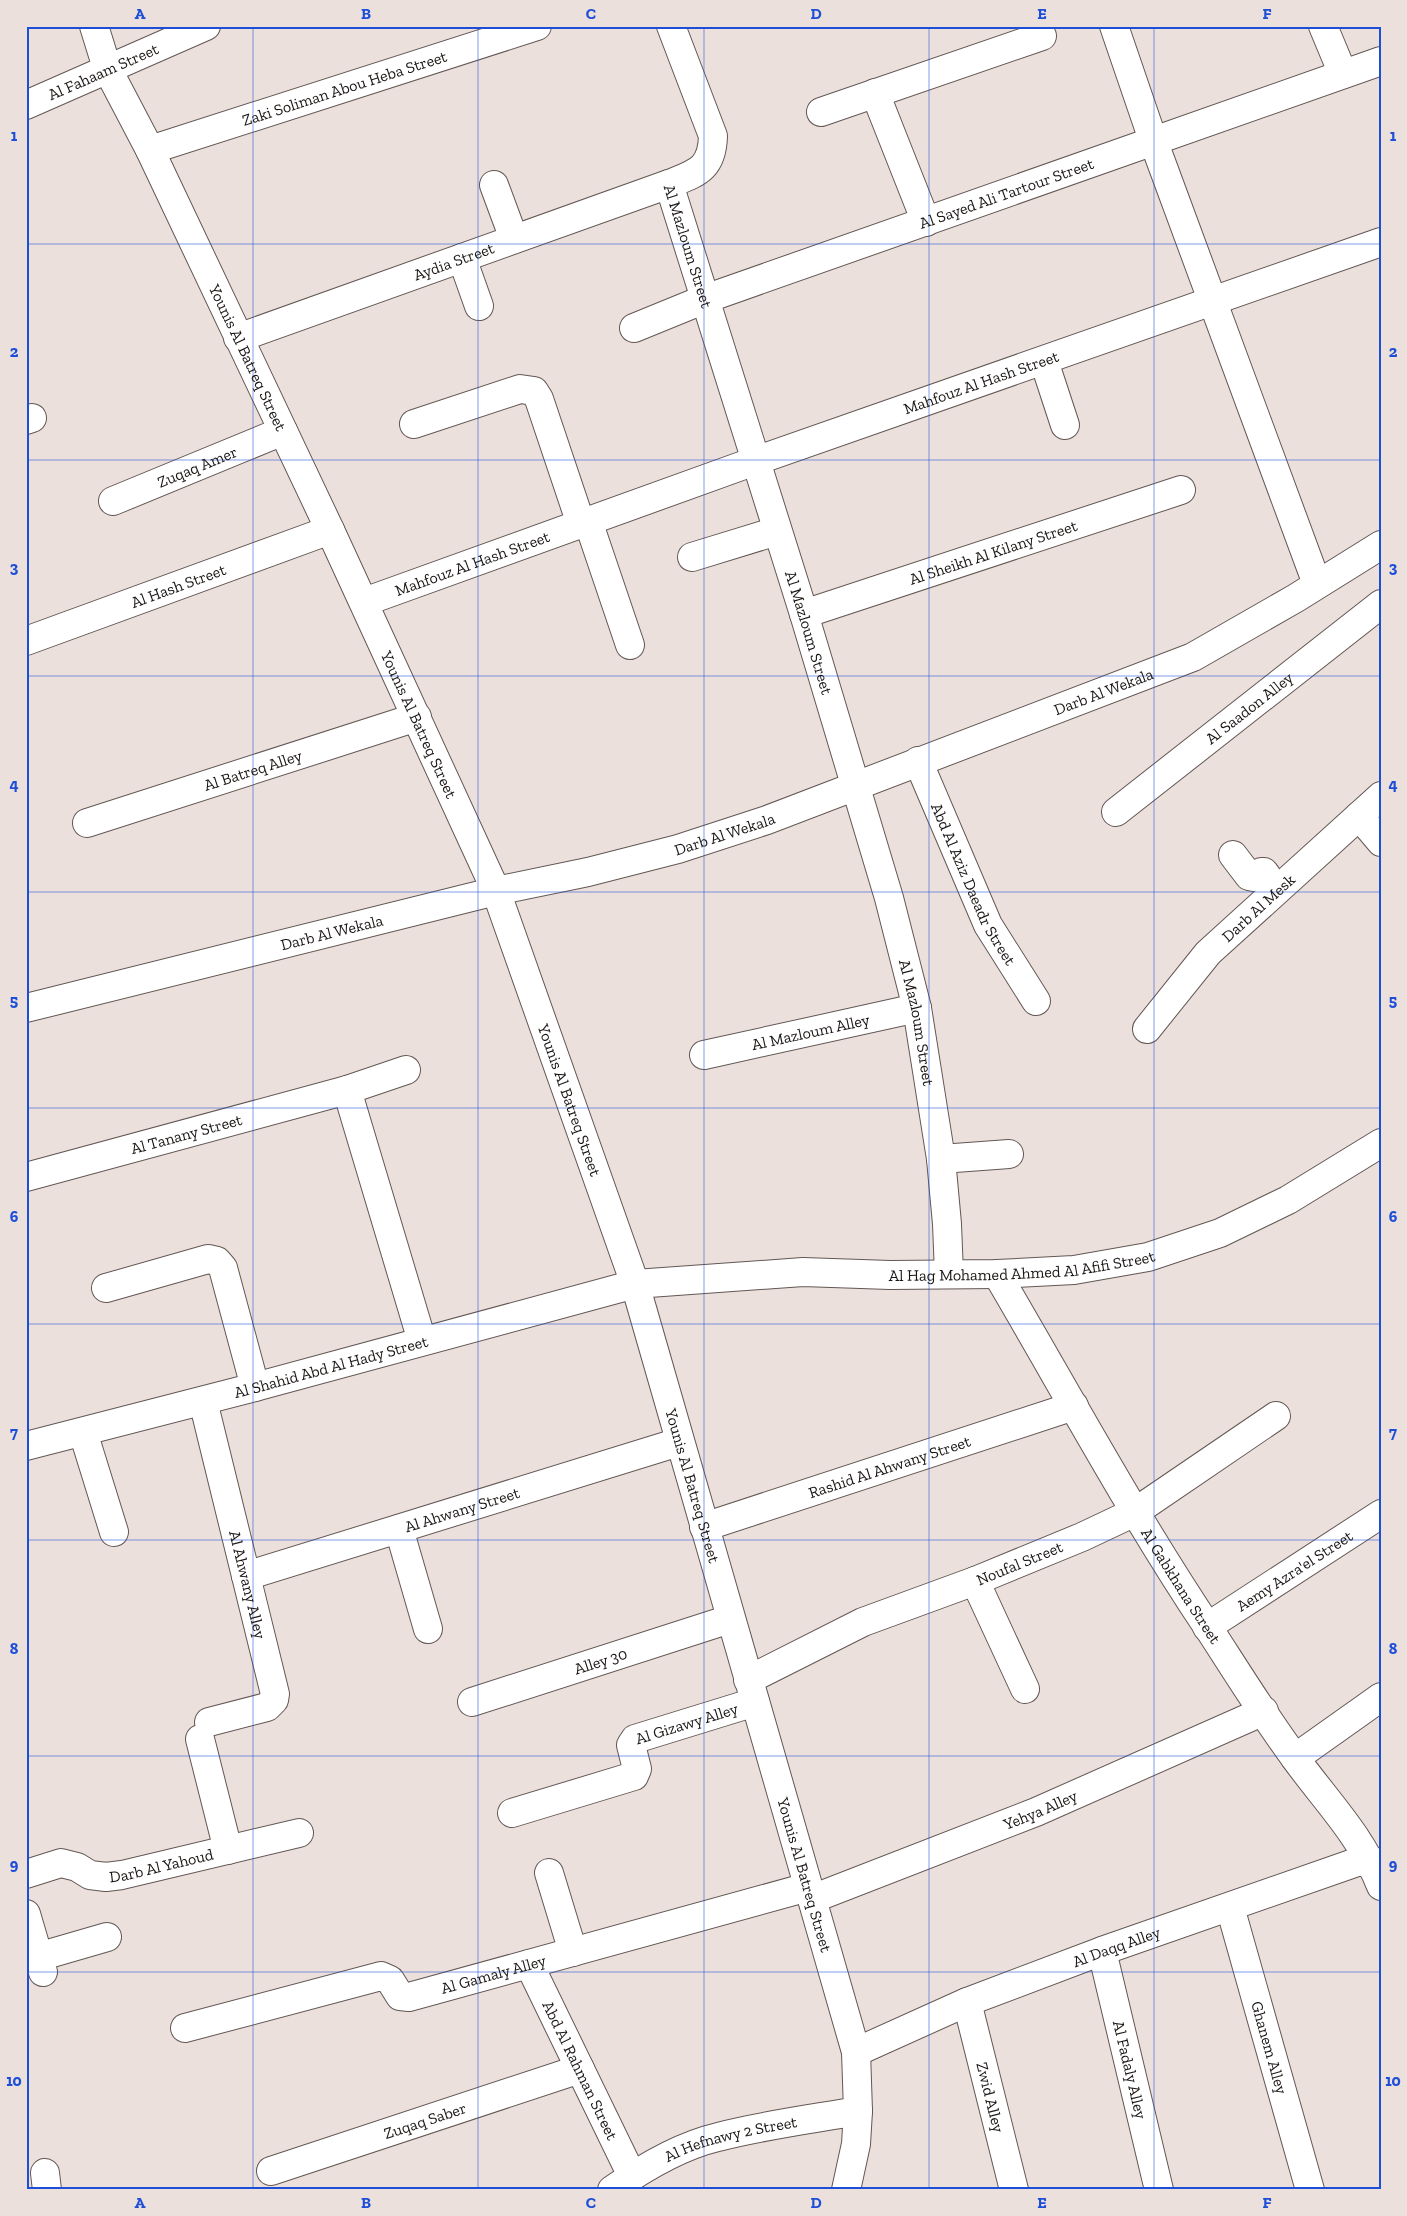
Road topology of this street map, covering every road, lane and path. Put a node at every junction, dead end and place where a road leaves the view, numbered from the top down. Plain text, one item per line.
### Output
1 (94, 26) edge
2 (206, 26) edge
3 (537, 26) edge
4 (671, 26) edge
5 (1114, 26) edge
6 (1323, 26) edge
7 (1042, 36) dead end
8 (1381, 61) edge
9 (107, 68) junction
10 (1342, 74) junction
11 (875, 93) junction
12 (26, 105) edge
13 (821, 112) dead end
14 (1153, 140) junction
15 (150, 150) junction
16 (669, 184) junction
17 (494, 185) dead end
18 (926, 222) junction
19 (514, 239) junction
20 (1381, 242) edge
21 (462, 258) junction
22 (705, 299) junction
23 (1214, 301) junction
24 (479, 306) dead end
25 (634, 328) dead end
26 (238, 338) junction
27 (1044, 361) junction
28 (414, 424) dead end
29 (1065, 425) dead end
30 (283, 431) junction
31 (755, 461) junction
32 (1182, 490) dead end
33 (113, 501) dead end
34 (584, 522) junction
35 (330, 530) junction
36 (777, 531) junction
37 (1381, 545) edge
38 (692, 557) dead end
39 (1317, 584) junction
40 (364, 602) junction
41 (1381, 604) edge
42 (804, 614) junction
43 (26, 642) edge
44 (630, 645) dead end
45 (417, 716) junction
46 (918, 761) junction
47 (854, 786) junction
48 (1381, 796) edge
49 (1116, 812) dead end
50 (1359, 816) junction
51 (88, 823) dead end
52 (1381, 842) edge
53 (1233, 855) dead end
54 (1276, 889) junction
55 (496, 891) junction
56 (1036, 1001) dead end
57 (26, 1008) edge
58 (917, 1008) junction
59 (1147, 1030) dead end
60 (704, 1055) dead end
61 (406, 1070) dead end
62 (347, 1090) junction
63 (1381, 1143) edge
64 (1008, 1154) dead end
65 (941, 1159) junction
66 (26, 1177) edge
67 (949, 1274) junction
68 (998, 1274) junction
69 (635, 1284) junction
70 (106, 1288) dead end
71 (422, 1341) junction
72 (255, 1387) junction
73 (203, 1401) junction
74 (1074, 1406) junction
75 (1276, 1416) dead end
76 (83, 1432) junction
77 (679, 1442) junction
78 (26, 1446) edge
79 (1135, 1512) junction
80 (1381, 1514) edge
81 (704, 1527) junction
82 (399, 1529) junction
83 (114, 1532) dead end
84 (246, 1576) junction
85 (975, 1581) junction
86 (730, 1620) junction
87 (1207, 1627) junction
88 (428, 1630) dead end
89 (1026, 1689) dead end
90 (752, 1691) junction
91 (1381, 1697) edge
92 (472, 1702) dead end
93 (1264, 1711) junction
94 (1295, 1758) junction
95 (512, 1813) dead end
96 (299, 1834) dead end
97 (228, 1850) junction
98 (1378, 1872) edge
99 (26, 1874) edge
100 (549, 1874) dead end
101 (810, 1893) junction
102 (1230, 1907) junction
103 (26, 1914) edge
104 (107, 1937) dead end
105 (1102, 1951) junction
106 (573, 1952) junction
107 (528, 1964) junction
108 (967, 2002) junction
109 (185, 2028) dead end
110 (856, 2052) junction
111 (580, 2068) junction
112 (858, 2111) junction
113 (271, 2170) dead end
114 (622, 2183) edge
115 (846, 2190) edge
116 (1014, 2190) edge
117 (1159, 2190) edge
118 (1310, 2190) edge

1 - 9 street, Younis Al Batreq Street
2 - 9 street, Al Fahaam Street
3 - 15 street, Zaki Soliman Abou Heba Street
4 - 16 street, Al Mazloum Street
5 - 14 street
6 - 10 street
7 - 11 street
8 - 10 street, Al Sayed Ali Tartour Street
9 - 12 street, Al Fahaam Street
9 - 15 street, Younis Al Batreq Street
10 - 14 street, Al Sayed Ali Tartour Street
11 - 13 street
11 - 18 street
14 - 18 street, Al Sayed Ali Tartour Street
14 - 23 street
15 - 26 street, Younis Al Batreq Street
16 - 19 street, Aydia Street
16 - 22 street, Al Mazloum Street
17 - 19 street
18 - 22 street, Al Sayed Ali Tartour Street
19 - 21 street, Aydia Street
20 - 23 street, Mahfouz Al Hash Street
21 - 24 street
21 - 26 street, Aydia Street
22 - 25 street, Al Sayed Ali Tartour Street
22 - 31 street, Al Mazloum Street
23 - 27 street, Mahfouz Al Hash Street
23 - 39 street
26 - 30 street, Younis Al Batreq Street
27 - 29 street
27 - 31 street, Mahfouz Al Hash Street
28 - 34 street
30 - 33 street, Zuqaq Amer
30 - 35 street, Younis Al Batreq Street
31 - 34 street, Mahfouz Al Hash Street
31 - 36 street, Al Mazloum Street
32 - 42 street, Al Sheikh Al Kilany Street
34 - 40 street, Mahfouz Al Hash Street
34 - 44 street
35 - 40 street, Younis Al Batreq Street
35 - 43 street, Al Hash Street
36 - 38 street
36 - 42 street, Al Mazloum Street
37 - 39 street, Darb Al Wekala
39 - 46 street, Darb Al Wekala
40 - 45 street, Younis Al Batreq Street
41 - 49 street, Al Saadon Alley
42 - 47 street, Al Mazloum Street
45 - 51 street, Al Batreq Alley
45 - 55 street, Younis Al Batreq Street
46 - 47 street, Darb Al Wekala
46 - 56 street, Abd Al Aziz Daeadr Street
47 - 55 street, Darb Al Wekala
47 - 58 street, Al Mazloum Street
48 - 50 street, Darb Al Mesk
50 - 52 street
50 - 54 street, Darb Al Mesk
53 - 54 street
54 - 59 street, Darb Al Mesk
55 - 57 street, Darb Al Wekala
55 - 69 street, Younis Al Batreq Street
58 - 60 street, Al Mazloum Alley
58 - 65 street, Al Mazloum Street
61 - 62 street, Al Tanany Street
62 - 66 street, Al Tanany Street
62 - 71 street
63 - 68 street, Al Hag Mohamed Ahmed Al Afifi Street
64 - 65 street
65 - 67 street, Al Mazloum Street
67 - 68 street, Al Hag Mohamed Ahmed Al Afifi Street
67 - 69 street, Al Hag Mohamed Ahmed Al Afifi Street
68 - 74 street, Al Gabkhana Street
69 - 71 street, Al Shahid Abd Al Hady Street
69 - 77 street, Younis Al Batreq Street
70 - 72 street
71 - 72 street, Al Shahid Abd Al Hady Street
72 - 73 street, Al Shahid Abd Al Hady Street
73 - 76 street, Al Shahid Abd Al Hady Street
73 - 84 street, Al Ahwany Alley
74 - 79 street, Al Gabkhana Street
74 - 81 street, Rashid Al Ahwany Street
75 - 79 street, Noufal Street
76 - 78 street, Al Shahid Abd Al Hady Street
76 - 83 street
77 - 81 street, Younis Al Batreq Street
77 - 82 street, Al Ahwany Street
79 - 85 street, Noufal Street
79 - 87 street, Al Gabkhana Street
80 - 87 street, Aemy Azra'el Street
81 - 86 street, Younis Al Batreq Street
82 - 84 street, Al Ahwany Street
82 - 88 street
84 - 97 street, Al Ahwany Alley
85 - 89 street
85 - 90 street, Noufal Street
86 - 90 street, Younis Al Batreq Street
86 - 92 street, Alley 30
87 - 93 street, Al Gabkhana Street
90 - 95 street, Al Gizawy Alley
90 - 101 street, Younis Al Batreq Street
91 - 94 street
93 - 94 street, Al Gabkhana Street
93 - 101 street, Yehya Alley
94 - 98 street, Al Gabkhana Street
96 - 97 street, Darb Al Yahoud
97 - 99 street, Darb Al Yahoud
98 - 102 street, Al Daqq Alley
100 - 106 street
101 - 106 street, Al Gamaly Alley
101 - 110 street, Younis Al Batreq Street
102 - 105 street, Al Daqq Alley
102 - 118 street, Ghanem Alley
103 - 104 street
105 - 108 street, Al Daqq Alley
105 - 117 street, Al Fadaly Alley
106 - 107 street, Al Gamaly Alley
107 - 109 street, Al Gamaly Alley
107 - 111 street, Abd Al Rahman Street
108 - 110 street, Al Daqq Alley
108 - 116 street, Zwid Alley
110 - 112 street, Younis Al Batreq Street
111 - 113 street, Zuqaq Saber
111 - 114 street, Abd Al Rahman Street
112 - 114 street, Al Hefnawy 2 Street
112 - 115 street, Younis Al Batreq Street

